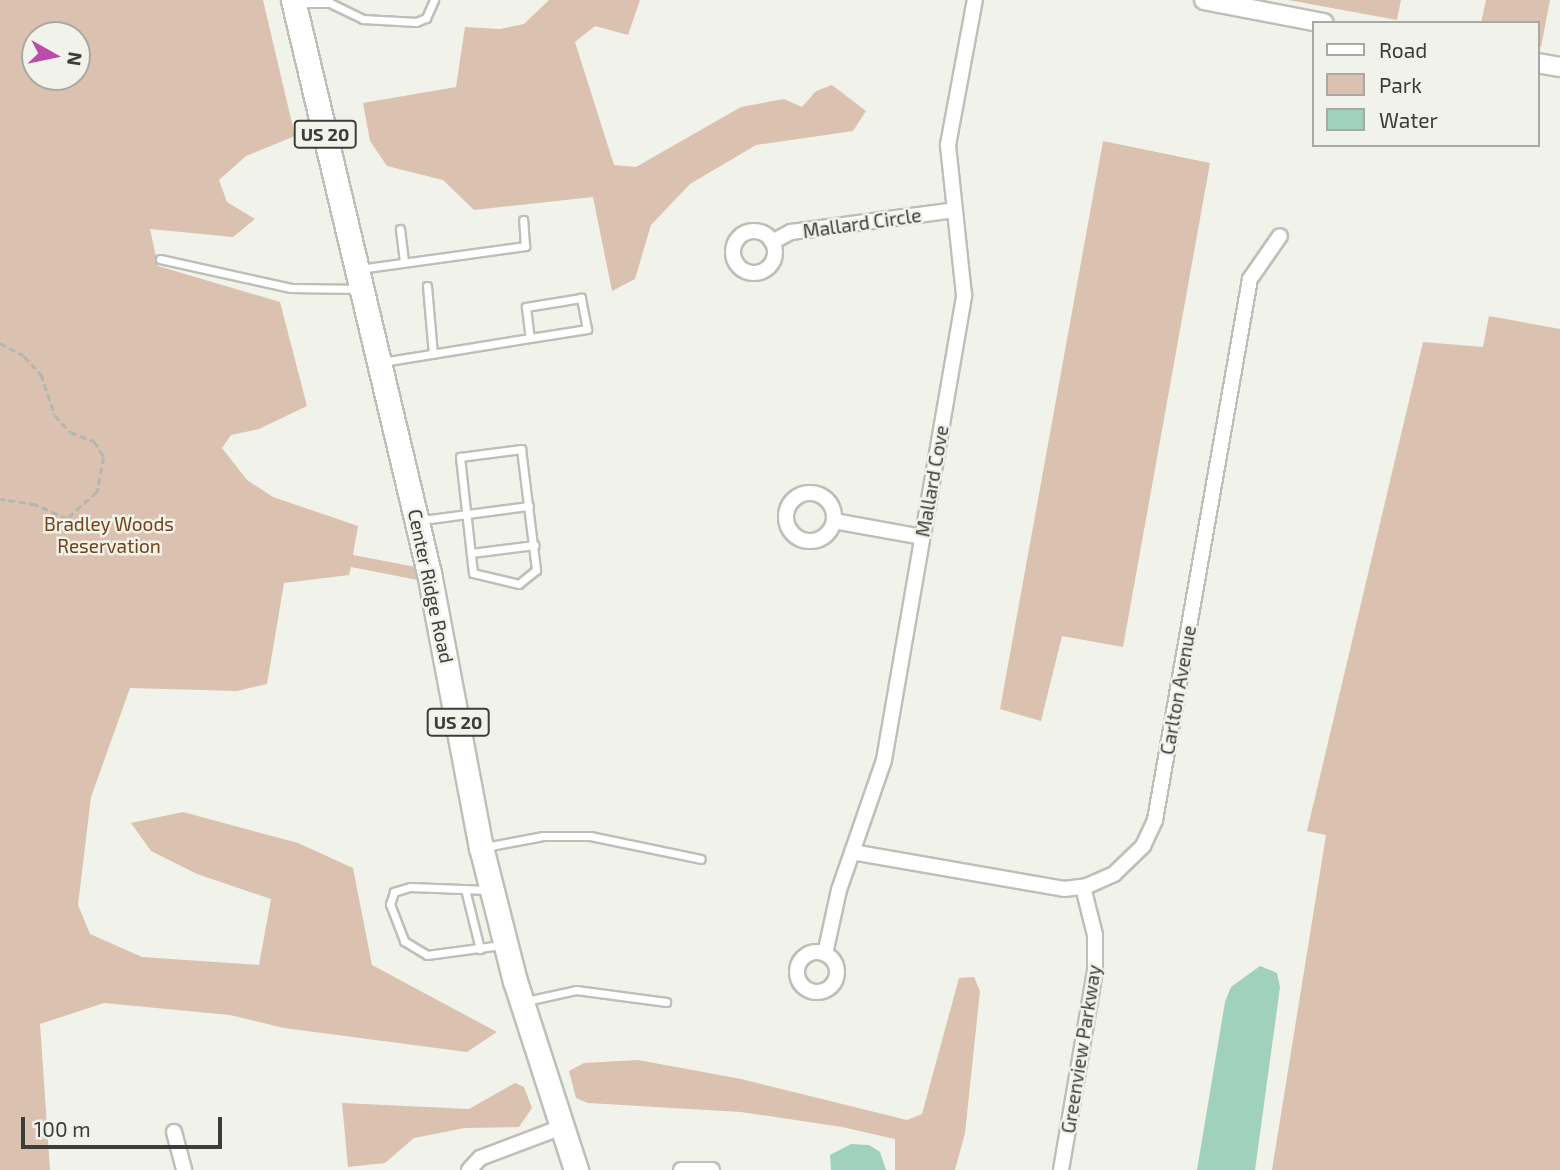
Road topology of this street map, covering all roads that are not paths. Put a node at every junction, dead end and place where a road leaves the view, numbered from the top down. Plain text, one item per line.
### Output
1 (435, 0) edge
2 (975, 0) edge
3 (1205, 0) edge
4 (293, 1) edge
5 (330, 1) edge
6 (1314, 21) edge
7 (1539, 63) edge
8 (1560, 67) edge
9 (955, 210) junction
10 (523, 220) dead end
11 (400, 229) dead end
12 (1280, 236) dead end
13 (772, 242) dead end
14 (160, 259) dead end
15 (404, 262) junction
16 (360, 279) junction
17 (427, 286) dead end
18 (530, 338) junction
19 (433, 354) junction
20 (381, 362) junction
21 (529, 506) junction
22 (466, 514) junction
23 (418, 521) junction
24 (834, 521) dead end
25 (922, 537) junction
26 (536, 545) junction
27 (471, 553) junction
28 (481, 847) junction
29 (852, 852) junction
30 (701, 859) dead end
31 (1083, 887) junction
32 (465, 889) junction
33 (492, 890) junction
34 (505, 944) junction
35 (481, 949) junction
36 (825, 954) dead end
37 (666, 1002) dead end
38 (522, 1003) junction
39 (562, 1127) junction
40 (174, 1132) dead end
41 (184, 1170) edge
42 (470, 1170) edge
43 (576, 1170) edge
44 (681, 1170) edge
45 (712, 1170) edge
46 (1061, 1170) edge

1 - 5 lane
2 - 9 street, Mallard Cove
3 - 6 street
4 - 5 lane
4 - 16 main road, Center Ridge Road / US 20
7 - 8 street
9 - 13 street, Mallard Circle
9 - 25 street, Mallard Cove
10 - 15 lane
11 - 15 lane
12 - 31 street, Carlton Avenue
14 - 16 lane
15 - 16 lane
16 - 20 main road, Center Ridge Road / US 20
17 - 19 lane
18 - 18 lane
18 - 19 lane
19 - 20 lane
20 - 23 main road, Center Ridge Road / US 20
21 - 22 lane
21 - 22 lane
21 - 26 lane
22 - 23 lane
22 - 27 lane
23 - 28 main road, Center Ridge Road / US 20
24 - 25 street
25 - 29 street, Mallard Cove
26 - 27 lane
26 - 27 lane
28 - 30 lane
28 - 33 main road, Center Ridge Road / US 20
29 - 31 street, Carlton Avenue
29 - 36 street, Mallard Cove
31 - 46 street, Greenview Parkway
32 - 33 lane
32 - 35 lane
32 - 35 lane
33 - 34 main road, Center Ridge Road / US 20
34 - 35 lane
34 - 38 main road, Center Ridge Road / US 20
37 - 38 lane
38 - 39 main road, Center Ridge Road / US 20
39 - 42 street
39 - 43 main road, Center Ridge Road / US 20
40 - 41 street
44 - 45 street

